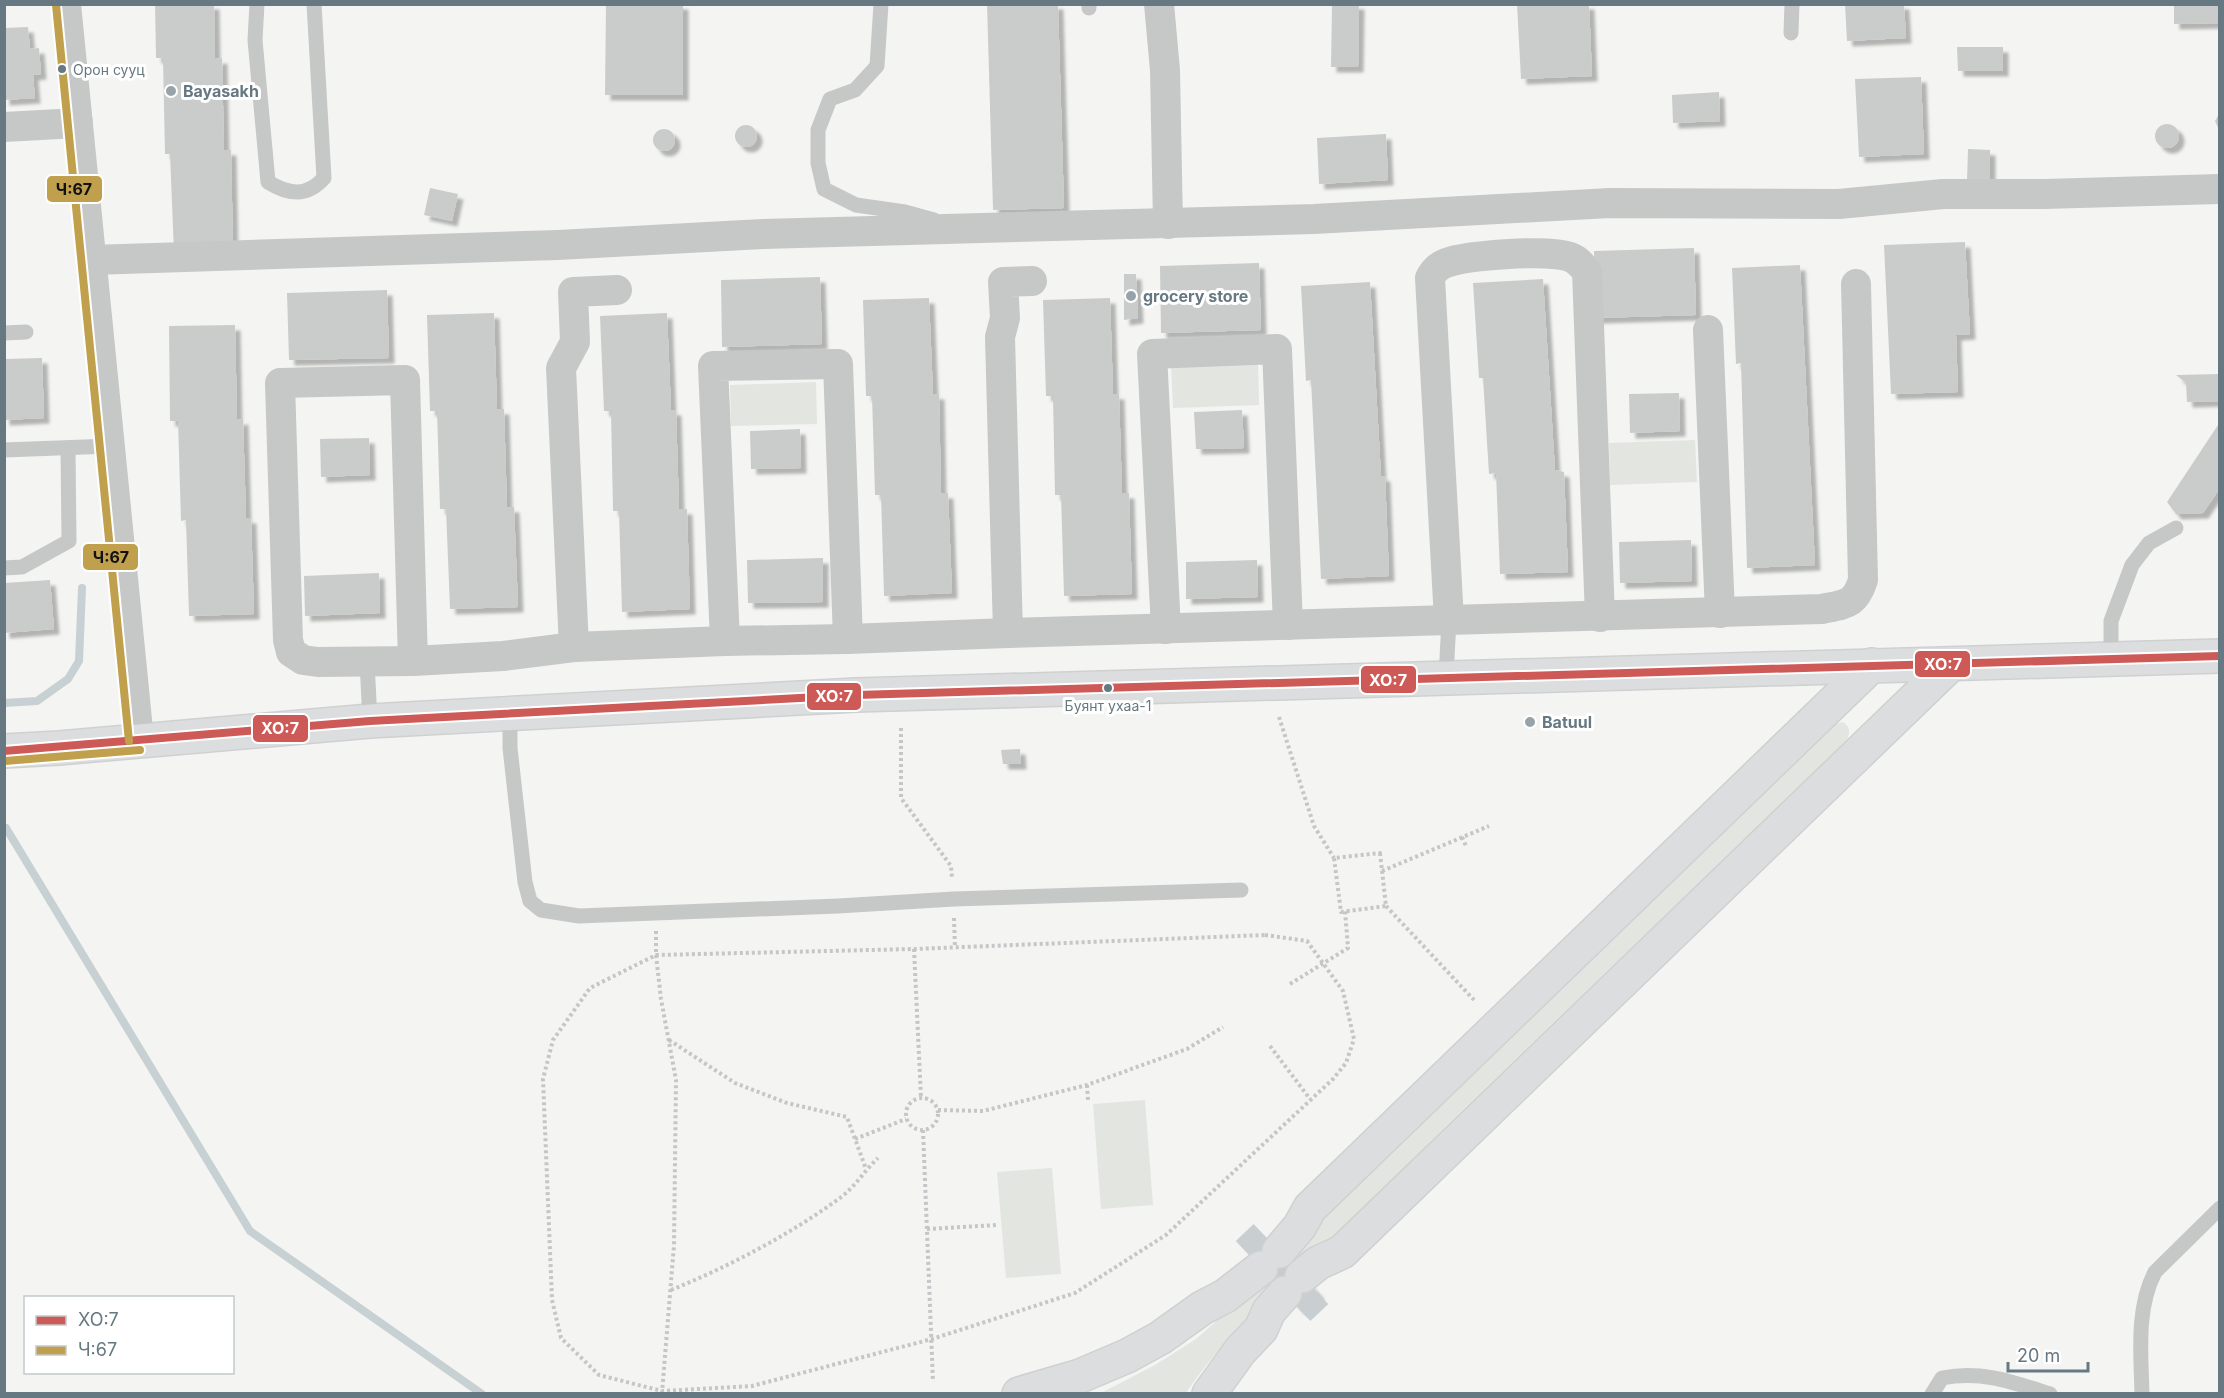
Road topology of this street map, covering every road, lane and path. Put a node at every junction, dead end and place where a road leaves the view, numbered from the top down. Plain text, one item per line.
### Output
1 (66, 4) edge
2 (257, 4) edge
3 (314, 4) edge
4 (881, 4) edge
5 (1159, 4) edge
6 (1792, 4) edge
7 (1791, 33) dead end
8 (78, 123) junction
9 (4, 127) edge
10 (2220, 189) edge
11 (1168, 224) junction
12 (948, 230) junction
13 (91, 260) junction
14 (1032, 281) dead end
15 (1856, 284) dead end
16 (617, 290) dead end
17 (1708, 330) dead end
18 (26, 332) dead end
19 (4, 333) edge
20 (111, 446) junction
21 (68, 448) junction
22 (4, 450) edge
23 (2176, 528) dead end
24 (4, 568) edge
25 (1720, 613) junction
26 (1600, 616) junction
27 (1449, 620) junction
28 (1288, 625) junction
29 (1166, 628) junction
30 (1008, 633) junction
31 (848, 639) junction
32 (725, 640) junction
33 (574, 647) junction
34 (2220, 656) edge
35 (2111, 659) junction
36 (412, 661) junction
37 (367, 662) junction
38 (1951, 664) junction
39 (1872, 665) junction
40 (1446, 677) junction
41 (510, 712) junction
42 (1279, 717) dead end
43 (370, 720) junction
44 (901, 729) dead end
45 (139, 740) junction
46 (4, 751) edge
47 (1489, 826) dead end
48 (1461, 837) junction
49 (1466, 846) dead end
50 (1334, 858) junction
51 (1382, 871) junction
52 (1240, 890) dead end
53 (954, 899) junction
54 (1386, 906) junction
55 (1345, 911) junction
56 (656, 912) junction
57 (955, 948) junction
58 (914, 949) junction
59 (656, 955) junction
60 (1323, 963) junction
61 (1290, 984) dead end
62 (1474, 1000) dead end
63 (1224, 1027) dead end
64 (669, 1040) junction
65 (1270, 1046) dead end
66 (1087, 1085) junction
67 (921, 1098) junction
68 (1088, 1100) dead end
69 (1310, 1100) junction
70 (938, 1110) junction
71 (906, 1119) junction
72 (923, 1130) junction
73 (855, 1138) junction
74 (878, 1158) dead end
75 (866, 1169) junction
76 (2220, 1208) edge
77 (997, 1225) dead end
78 (927, 1229) junction
79 (671, 1290) junction
80 (932, 1339) junction
81 (933, 1382) dead end
82 (662, 1392) edge
83 (1019, 1394) edge
84 (1209, 1394) edge
85 (1932, 1394) edge
86 (2050, 1394) edge
87 (2142, 1394) edge

1 - 8 street
2 - 3 lane
4 - 12 lane
5 - 11 street
6 - 7 lane
8 - 9 street
8 - 13 street
10 - 11 street
11 - 12 street
12 - 13 street
13 - 20 street
14 - 30 street
15 - 25 street
16 - 33 street
17 - 25 street
18 - 19 lane
20 - 21 lane
20 - 45 street
21 - 22 lane
21 - 24 lane
23 - 35 lane
25 - 26 street
26 - 27 street
26 - 27 street
27 - 28 street
27 - 40 lane
28 - 29 street
28 - 29 street
29 - 30 street
30 - 31 street
31 - 32 street
31 - 32 street
32 - 33 street
33 - 36 street
34 - 35 main road
35 - 38 main road
36 - 37 street
36 - 37 street
37 - 43 lane
38 - 39 main road
38 - 84 main road
39 - 40 main road
39 - 83 main road
40 - 41 main road
41 - 43 main road
41 - 56 lane
42 - 50 path
43 - 45 main road
44 - 53 path
45 - 46 main road
47 - 48 path
48 - 49 path
48 - 51 path
50 - 51 path
50 - 55 path
51 - 54 path
52 - 53 lane
53 - 56 lane
53 - 57 path
54 - 55 path
54 - 62 path
55 - 60 path
56 - 59 path
57 - 58 path
57 - 60 path
58 - 59 path
58 - 67 path
59 - 64 path
59 - 82 path
60 - 61 path
60 - 69 path
63 - 66 path
64 - 73 path
64 - 79 path
65 - 69 path
66 - 68 path
66 - 70 path
67 - 70 path
67 - 71 path
69 - 80 path
70 - 72 path
71 - 72 path
71 - 73 path
72 - 78 path
73 - 75 path
74 - 75 path
75 - 79 path
76 - 87 lane
77 - 78 path
78 - 80 path
79 - 82 path
80 - 81 path
80 - 82 path
85 - 86 lane

